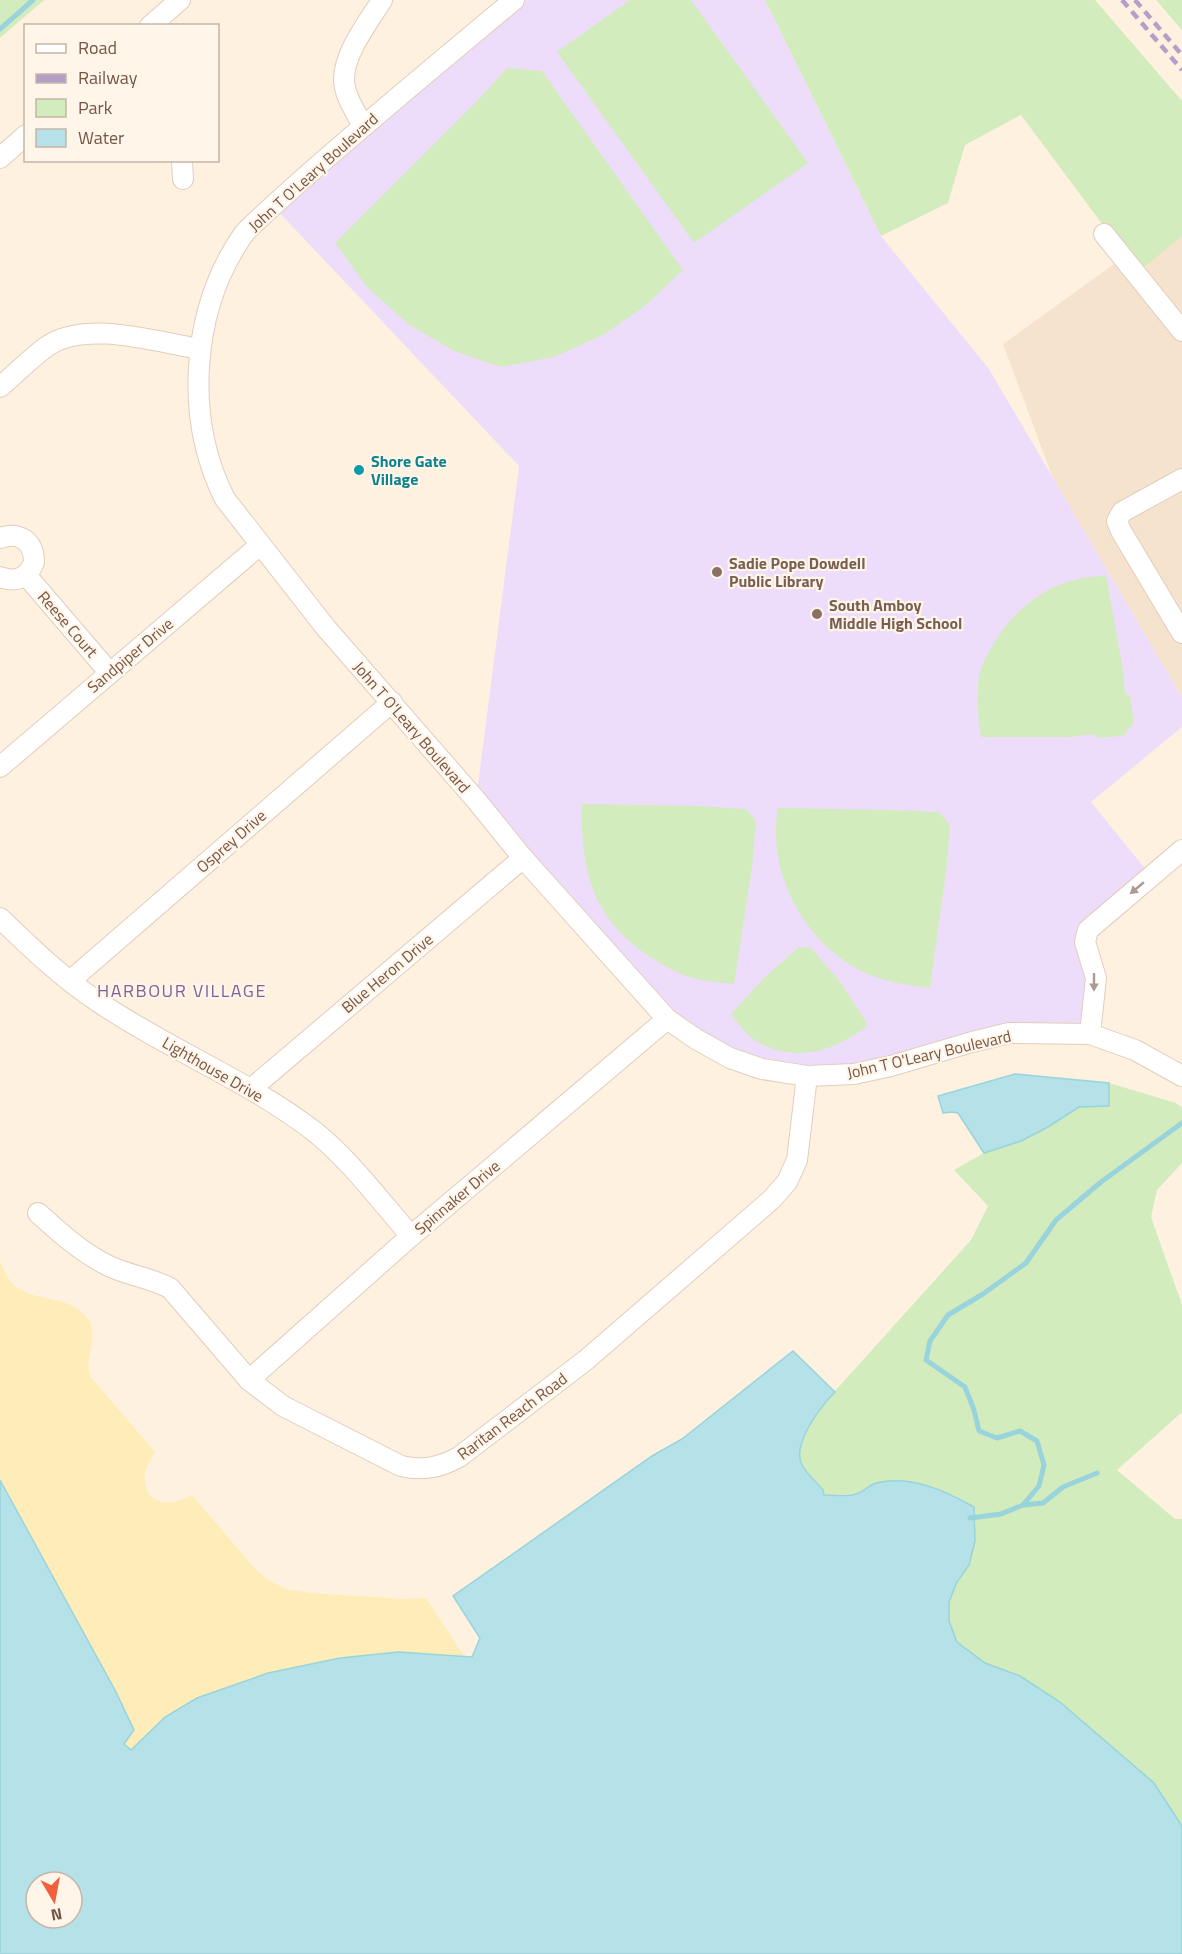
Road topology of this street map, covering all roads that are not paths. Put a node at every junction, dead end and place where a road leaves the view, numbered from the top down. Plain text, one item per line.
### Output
1 (180, 0) edge
2 (382, 0) edge
3 (514, 0) edge
4 (152, 24) edge
5 (363, 126) junction
6 (24, 137) edge
7 (0, 158) edge
8 (1104, 234) dead end
9 (1182, 331) edge
10 (200, 349) junction
11 (0, 387) edge
12 (1182, 479) edge
13 (0, 538) edge
14 (260, 545) junction
15 (26, 575) junction
16 (0, 577) edge
17 (1182, 633) edge
18 (109, 672) junction
19 (392, 702) junction
20 (0, 767) edge
21 (1182, 850) edge
22 (523, 858) junction
23 (0, 918) edge
24 (70, 981) junction
25 (667, 1019) junction
26 (1090, 1034) junction
27 (1182, 1076) edge
28 (807, 1077) junction
29 (251, 1089) junction
30 (38, 1213) dead end
31 (411, 1236) junction
32 (249, 1380) junction

1 - 4 street
2 - 5 street
3 - 5 street, John T O'Leary Boulevard
5 - 10 street, John T O'Leary Boulevard
6 - 7 street
8 - 9 street
10 - 11 street
10 - 14 street, John T O'Leary Boulevard
12 - 17 street
13 - 15 street, Reese Court
14 - 18 street, Sandpiper Drive
14 - 19 street, John T O'Leary Boulevard
15 - 16 street, Reese Court
15 - 18 street, Reese Court
18 - 20 street, Sandpiper Drive
19 - 22 street, John T O'Leary Boulevard
19 - 24 street, Osprey Drive
21 -> 26 street
22 - 25 street, John T O'Leary Boulevard
22 - 29 street, Blue Heron Drive
23 - 24 street, Lighthouse Drive
24 - 29 street, Lighthouse Drive
25 - 28 street, John T O'Leary Boulevard
25 - 31 street, Spinnaker Drive
26 - 27 street, John T O'Leary Boulevard
26 - 28 street, John T O'Leary Boulevard
28 - 32 street, Raritan Reach Road
29 - 31 street, Lighthouse Drive
30 - 32 street, Raritan Reach Road
31 - 32 street, Spinnaker Drive

